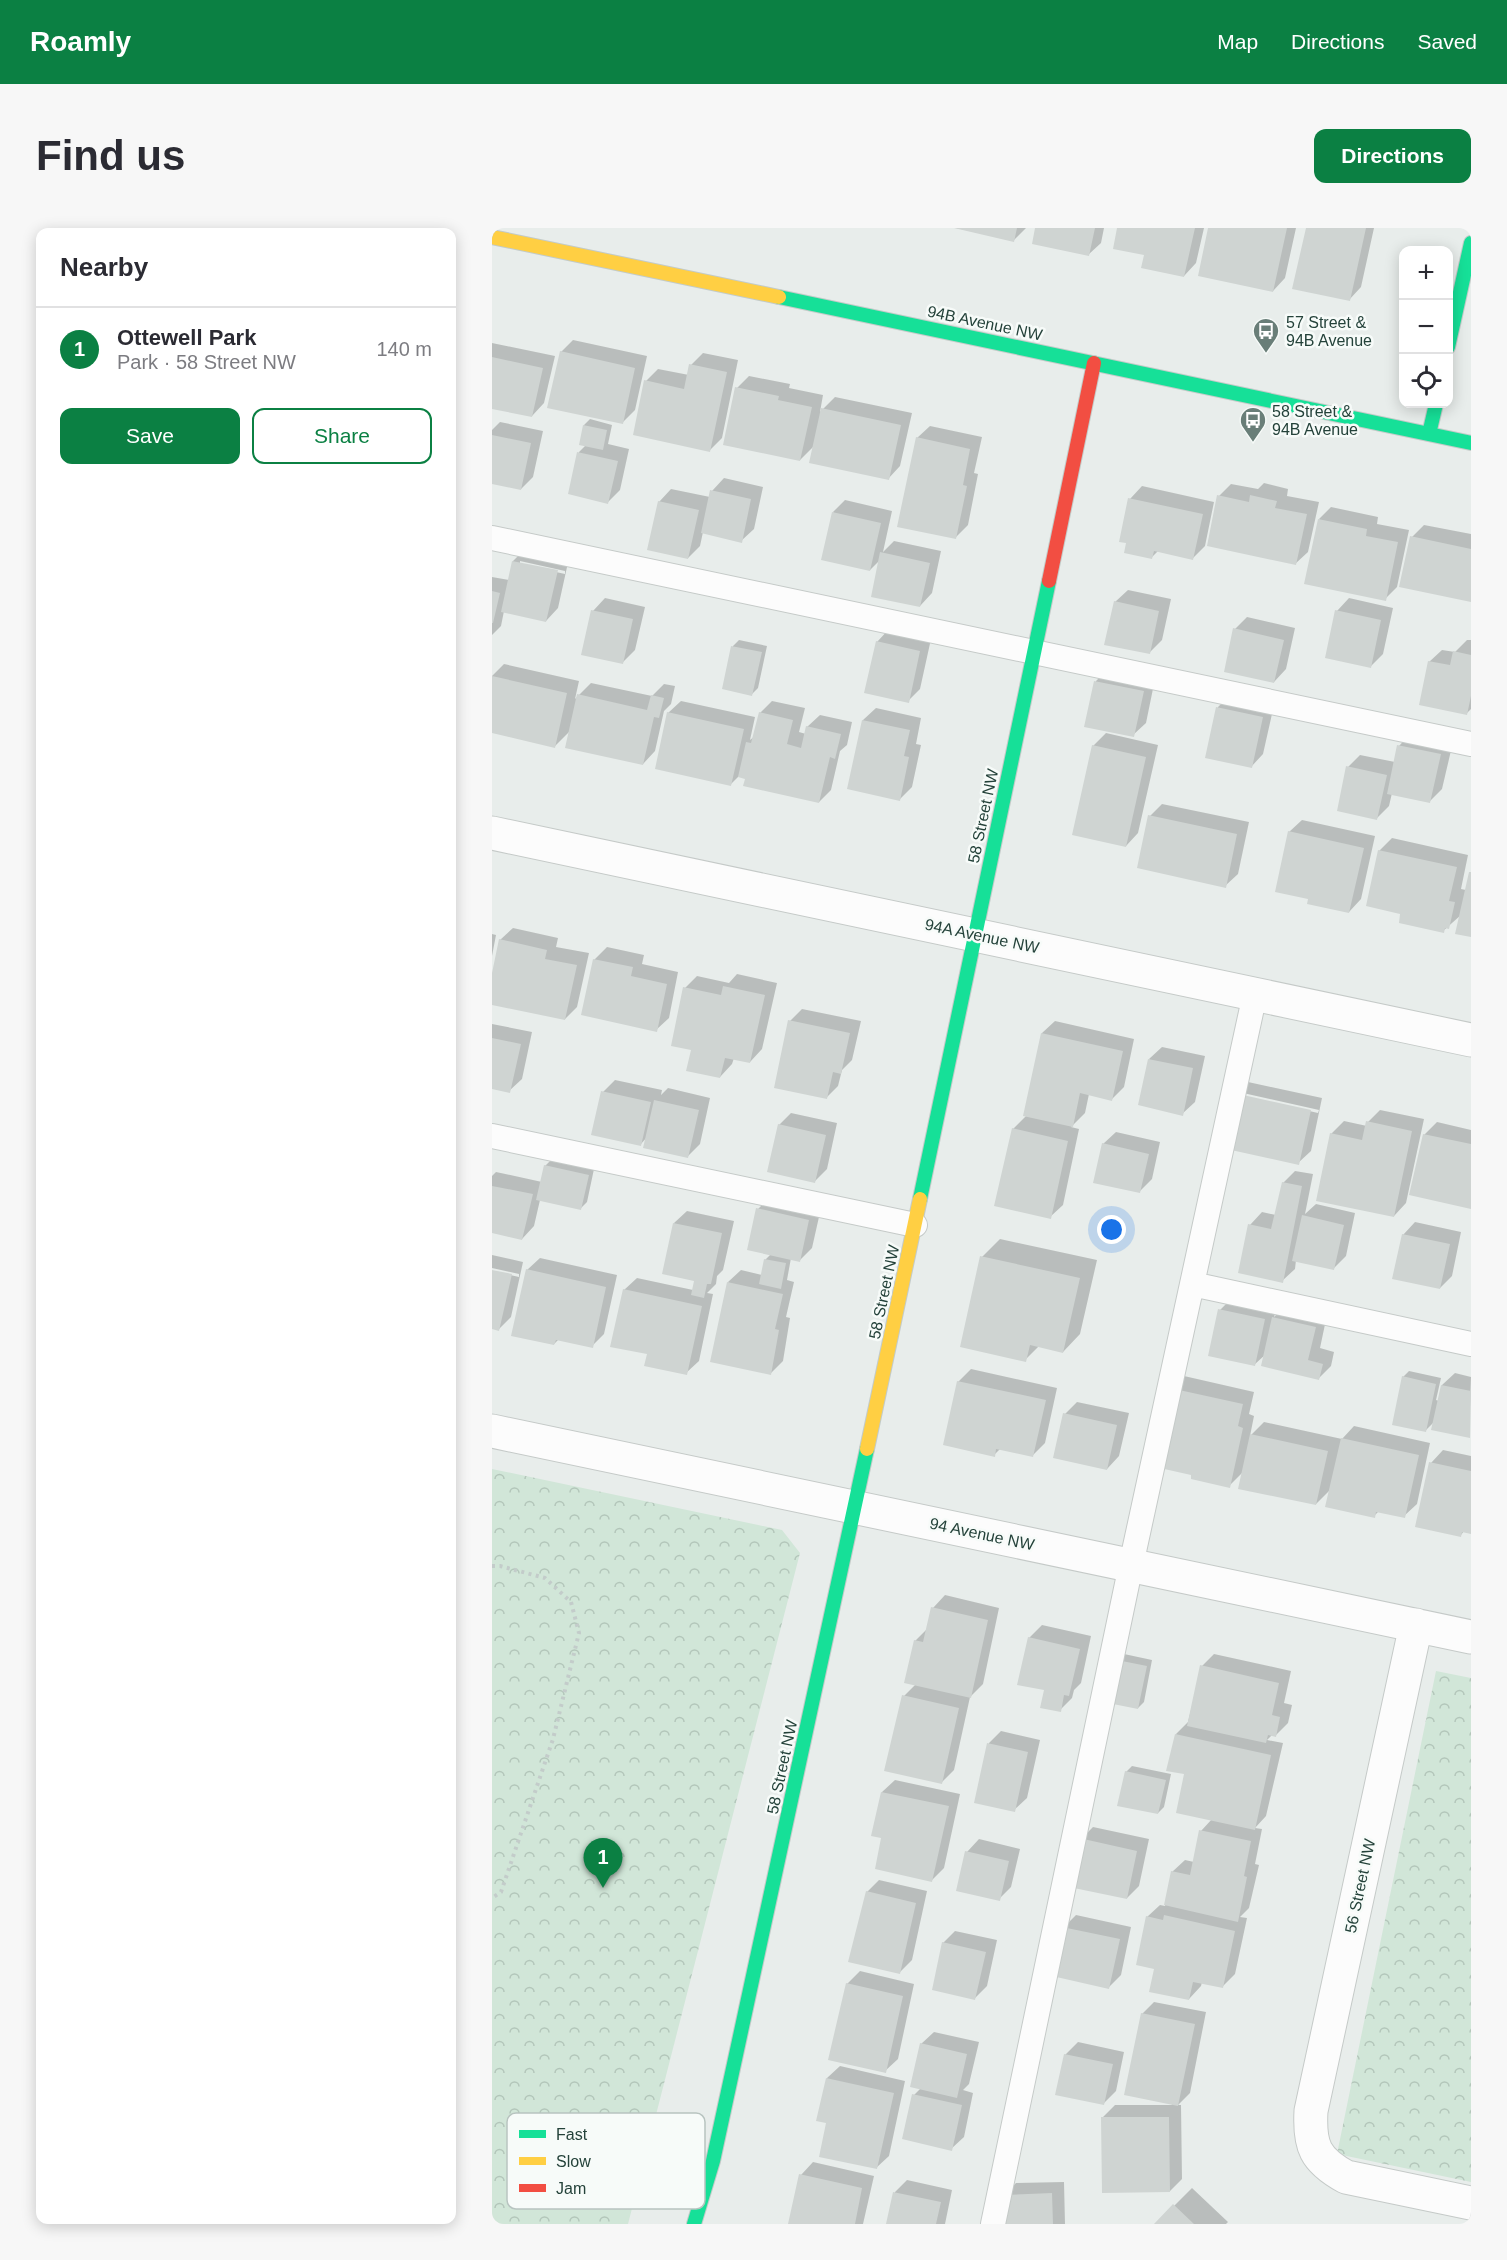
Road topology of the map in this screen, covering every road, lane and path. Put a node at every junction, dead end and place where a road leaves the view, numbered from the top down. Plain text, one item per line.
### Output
1 (492, 237) edge
2 (1471, 243) edge
3 (1453, 328) edge
4 (1094, 363) junction
5 (1435, 408) edge
6 (1429, 434) junction
7 (1471, 443) edge
8 (492, 538) edge
9 (1034, 652) junction
10 (1471, 744) edge
11 (492, 833) edge
12 (976, 934) junction
13 (1255, 994) junction
14 (1471, 1040) edge
15 (492, 1136) edge
16 (915, 1225) junction
17 (1192, 1284) junction
18 (1471, 1344) edge
19 (492, 1431) edge
20 (855, 1507) junction
21 (1131, 1565) junction
22 (492, 1566) edge
23 (1416, 1625) junction
24 (1471, 1637) edge
25 (492, 1898) edge
26 (705, 2188) edge
27 (1471, 2203) edge
28 (699, 2209) edge
29 (694, 2224) edge
30 (993, 2224) edge

1 - 4 street, 94B Avenue NW
2 - 3 street
4 - 6 street, 94B Avenue NW
4 - 9 street, 58 Street NW
5 - 6 street
6 - 7 street, 94B Avenue NW
8 - 9 lane
9 - 10 lane
9 - 12 street, 58 Street NW
11 - 12 street, 94A Avenue NW
12 - 13 street, 94A Avenue NW
12 - 16 street, 58 Street NW
13 - 14 street, 94A Avenue NW
13 - 17 lane
15 - 16 lane
16 - 20 street, 58 Street NW
17 - 18 lane
17 - 21 lane
19 - 20 street, 94 Avenue NW
20 - 21 street, 94 Avenue NW
20 - 26 street, 58 Street NW
21 - 23 street, 94 Avenue NW
21 - 30 lane
22 - 25 path
23 - 24 street, 94 Avenue NW
23 - 27 street, 56 Street NW
28 - 29 street, 58 Street NW

